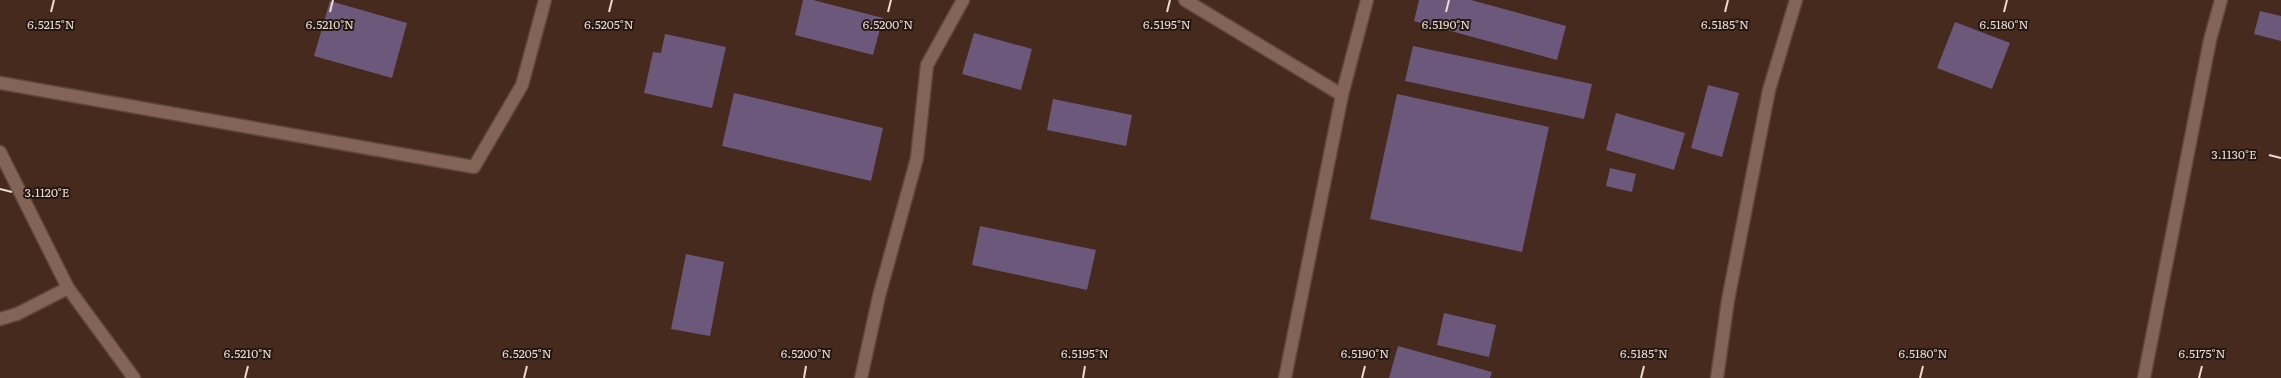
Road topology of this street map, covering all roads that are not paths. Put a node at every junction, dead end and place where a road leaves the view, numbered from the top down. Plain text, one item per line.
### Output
1 (546, 0) edge
2 (963, 0) edge
3 (1185, 0) edge
4 (1367, 0) edge
5 (1796, 0) edge
6 (2221, 0) edge
7 (0, 83) edge
8 (1342, 95) junction
9 (0, 152) edge
10 (68, 288) junction
11 (0, 319) edge
12 (134, 378) edge
13 (861, 378) edge
14 (1285, 378) edge
15 (1717, 378) edge
16 (2144, 378) edge

1 - 7 street
2 - 13 street
3 - 8 street
4 - 8 street
5 - 15 street
6 - 16 street
8 - 14 street
9 - 10 street
10 - 11 street
10 - 12 street

